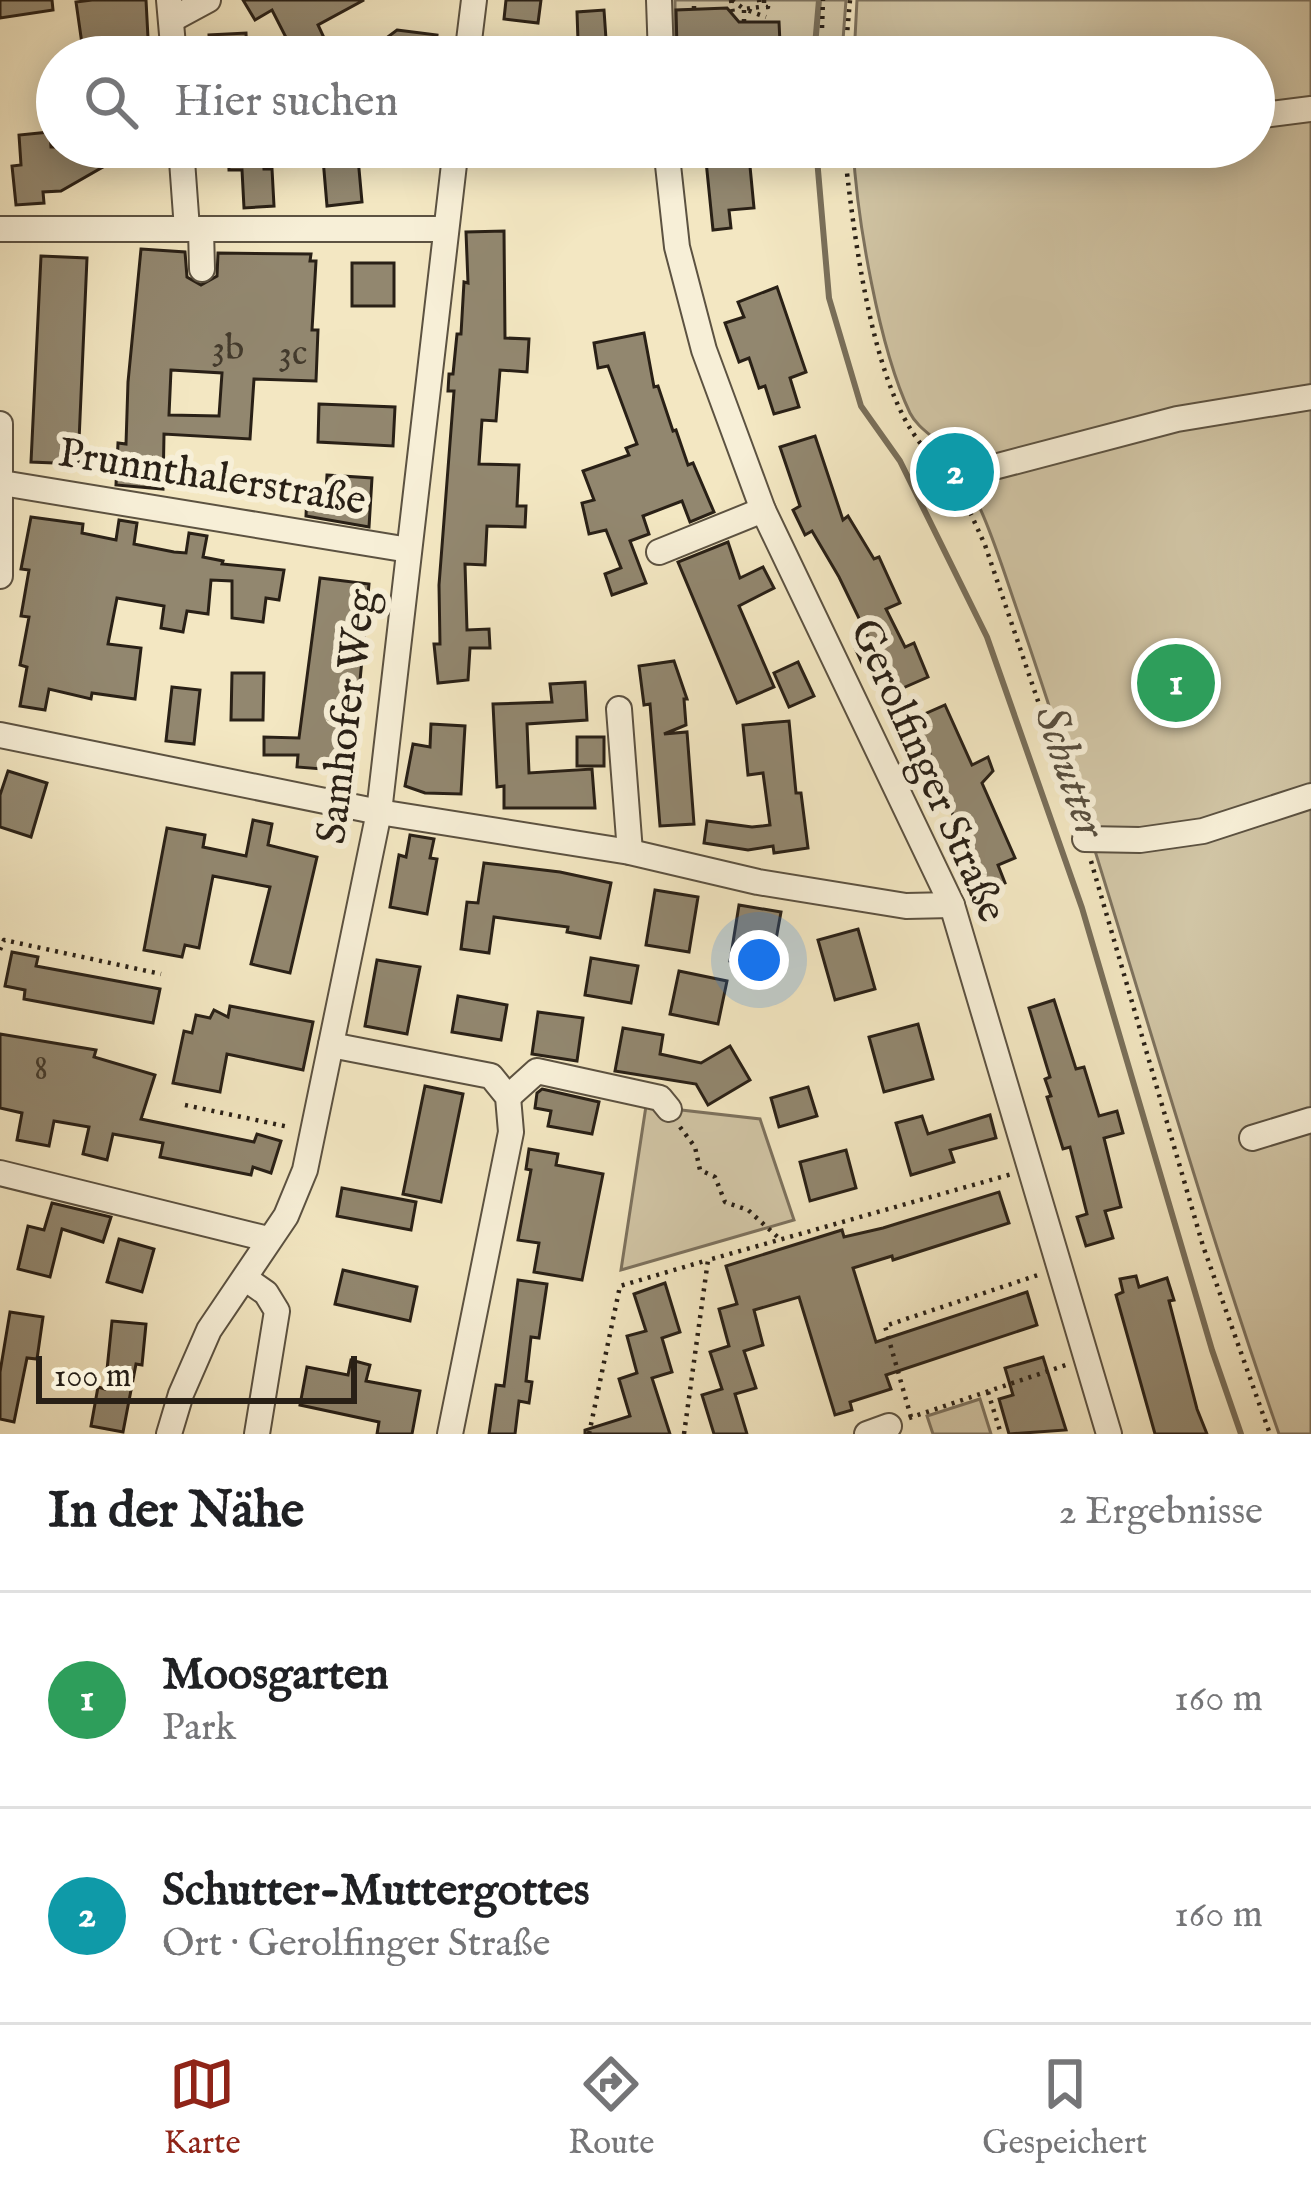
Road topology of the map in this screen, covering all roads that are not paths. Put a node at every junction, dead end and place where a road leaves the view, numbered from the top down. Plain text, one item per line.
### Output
1 (208, 0) edge
2 (474, 0) edge
3 (659, 0) edge
4 (170, 10) edge
5 (470, 36) edge
6 (660, 36) edge
7 (1311, 110) edge
8 (1275, 114) edge
9 (184, 168) edge
10 (453, 168) edge
11 (668, 168) edge
12 (0, 229) edge
13 (194, 229) junction
14 (446, 229) junction
15 (202, 269) dead end
16 (1311, 397) edge
17 (0, 424) edge
18 (950, 469) road end
19 (2, 483) edge
20 (763, 510) junction
21 (409, 550) junction
22 (659, 552) dead end
23 (0, 576) edge
24 (619, 709) dead end
25 (0, 735) edge
26 (1311, 796) edge
27 (379, 812) junction
28 (1085, 839) road end
29 (630, 852) junction
30 (952, 905) junction
31 (331, 1045) junction
32 (508, 1097) junction
33 (668, 1109) road end
34 (1311, 1120) edge
35 (1252, 1138) dead end
36 (0, 1173) edge
37 (268, 1239) junction
38 (246, 1279) junction
39 (169, 1434) edge
40 (257, 1434) edge
41 (450, 1434) edge
42 (1109, 1434) edge

1 - 4 street
2 - 5 street
3 - 6 street
7 - 8 street
9 - 13 street
10 - 14 street, Samhofer Weg
11 - 20 street, Gerolfinger Straße
12 - 13 street
13 - 14 street
13 - 15 street
14 - 21 street, Samhofer Weg
16 - 18 street
17 - 19 street
19 - 21 street, Prunnthalerstraße
19 - 23 street
20 - 22 street
20 - 30 street, Gerolfinger Straße
21 - 27 street, Samhofer Weg
24 - 29 street
25 - 27 street
26 - 28 street
27 - 29 street
27 - 31 street, Samhofer Weg
29 - 30 street
30 - 42 street, Gerolfinger Straße
31 - 32 street
31 - 37 street, Samhofer Weg
32 - 33 street
32 - 41 street
34 - 35 street
36 - 37 street
37 - 38 street, Samhofer Weg
38 - 39 street, Samhofer Weg
38 - 40 street

